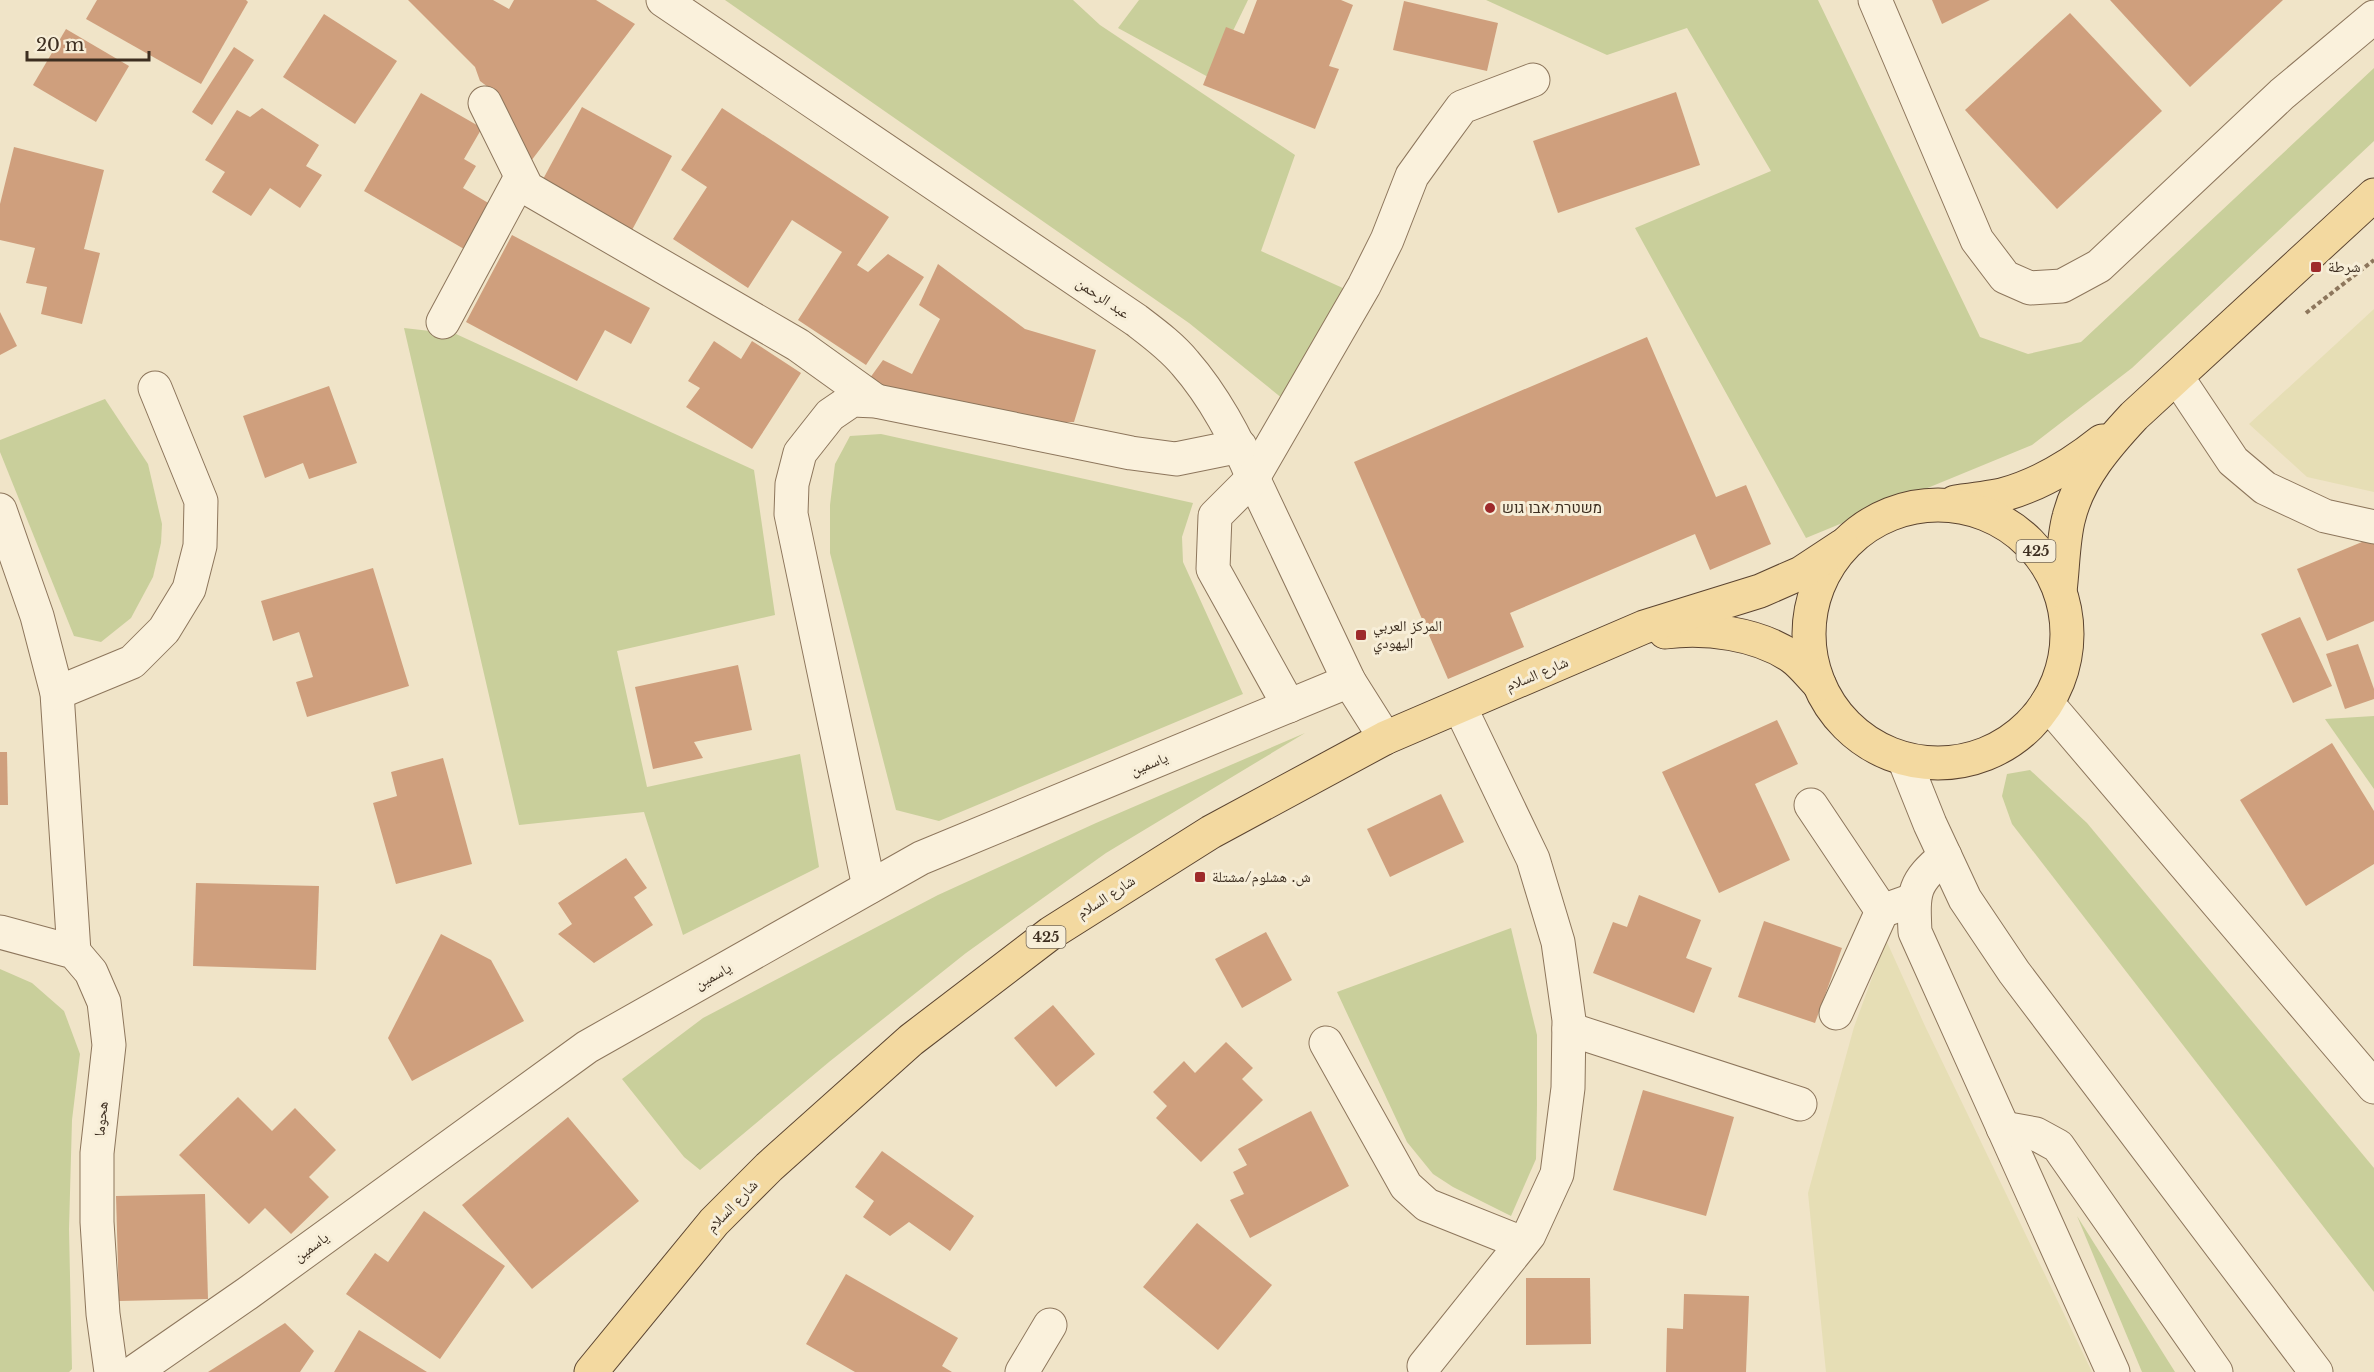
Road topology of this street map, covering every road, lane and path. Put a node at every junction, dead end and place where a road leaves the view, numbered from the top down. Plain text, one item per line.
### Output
1 (663, 0) edge
2 (1875, 0) edge
3 (2374, 17) edge
4 (1533, 80) dead end
5 (485, 103) dead end
6 (521, 177) junction
7 (2374, 195) edge
8 (443, 321) dead end
9 (2177, 377) junction
10 (155, 388) dead end
11 (876, 401) junction
12 (2134, 416) junction
13 (1240, 446) junction
14 (1253, 478) junction
15 (1939, 504) junction
16 (0, 510) edge
17 (2374, 527) edge
18 (1842, 546) junction
19 (2060, 591) junction
20 (1605, 645) junction
21 (1349, 681) junction
22 (1818, 684) junction
23 (57, 693) junction
24 (2047, 703) junction
25 (1288, 706) junction
26 (1460, 707) junction
27 (1385, 738) junction
28 (1905, 759) junction
29 (1811, 805) dead end
30 (1945, 856) junction
31 (869, 887) junction
32 (1913, 900) junction
33 (1882, 911) junction
34 (0, 932) edge
35 (74, 952) junction
36 (1836, 1013) dead end
37 (1569, 1029) junction
38 (1326, 1043) dead end
39 (2374, 1088) edge
40 (1800, 1104) dead end
41 (2003, 1128) junction
42 (1522, 1243) junction
43 (1050, 1325) dead end
44 (1424, 1366) dead end
45 (111, 1372) edge
46 (134, 1372) edge
47 (591, 1372) edge
48 (1022, 1372) edge
49 (2113, 1372) edge
50 (2217, 1372) edge
51 (2316, 1372) edge

1 - 13 street, عبد الرحمن
2 - 3 street
4 - 14 street
5 - 6 street
6 - 8 street
6 - 11 street
7 - 9 main road, 425
9 - 12 main road, 425
9 - 17 street
10 - 23 street
11 - 13 street
11 - 31 street
12 - 15 main road, 425
12 - 19 main road, 425
13 - 14 street, عبد الرحمن
14 - 21 street, عبد الرحمن
14 - 25 street
15 - 18 main road, 425
15 - 19 main road, 425
16 - 23 street
18 - 20 main road, شارع السلام / 425
18 - 22 main road, 425
19 - 24 main road, 425
20 - 22 main road, شارع السلام / 425
20 - 26 main road, شارع السلام / 425
21 - 25 street, ياسمين
21 - 27 street, عبد الرحمن
22 - 28 main road, 425
23 - 35 street
24 - 28 main road, 425
24 - 39 street
25 - 31 street, ياسمين
26 - 27 main road, شارع السلام / 425
26 - 37 street
27 - 47 main road, شارع السلام / 425
28 - 30 street
29 - 33 street
30 - 32 street
30 - 51 street
31 - 46 street, ياسمين
32 - 33 street
32 - 41 street
33 - 36 street
34 - 35 street
35 - 45 street, هحوما
37 - 40 street
37 - 42 street
38 - 42 street
41 - 49 street
41 - 50 street
42 - 44 street
43 - 48 street

